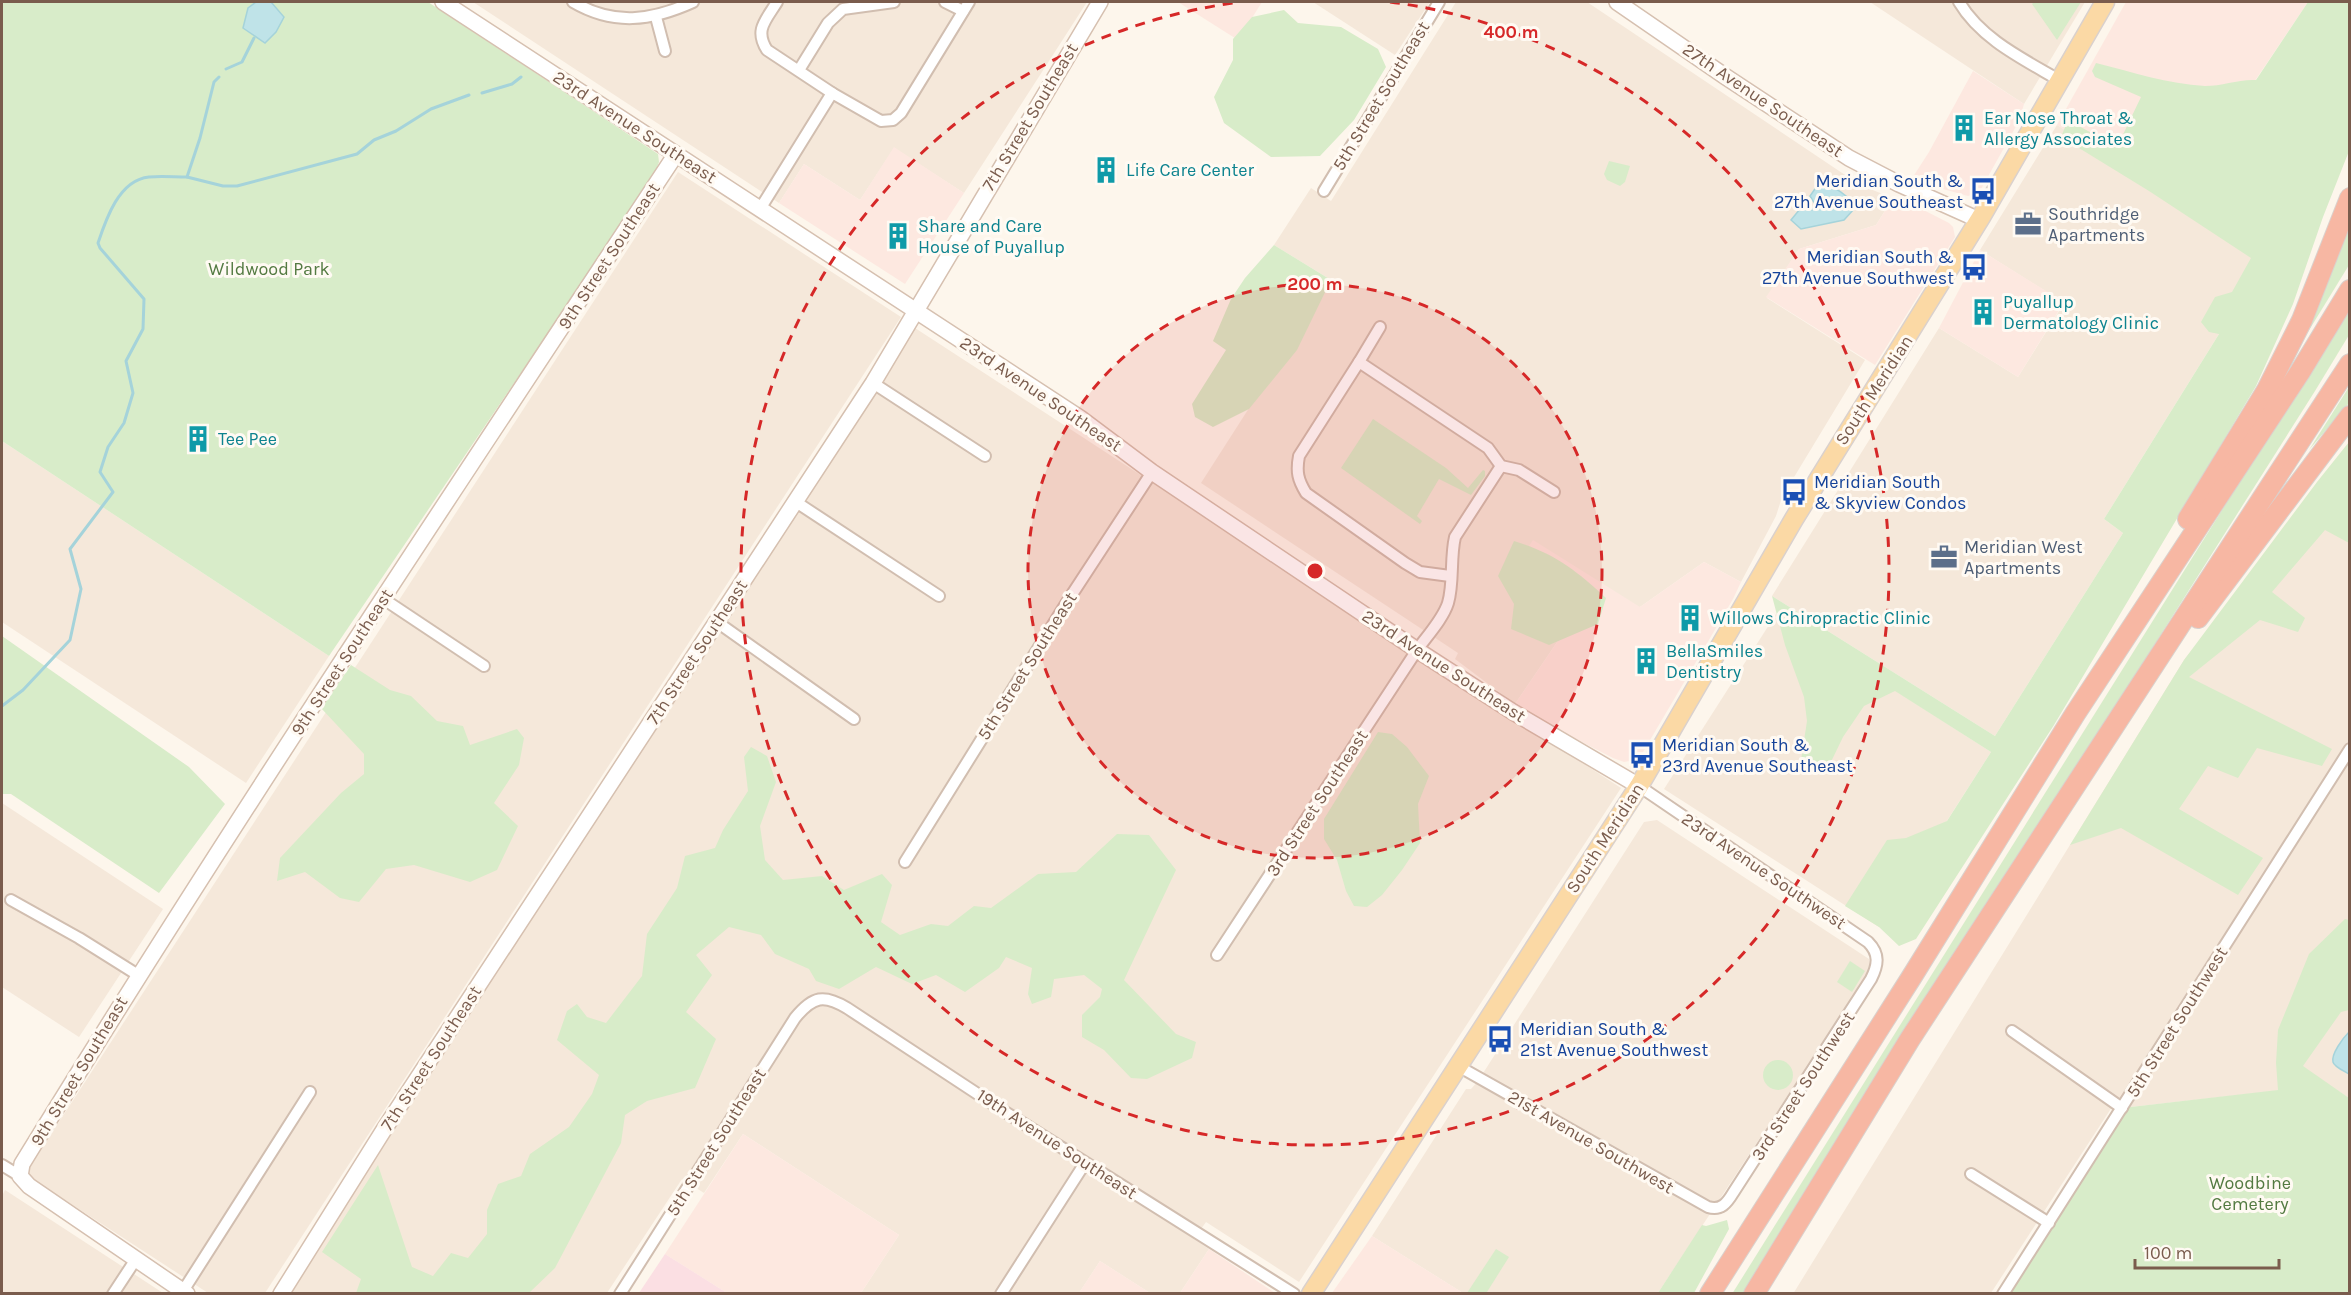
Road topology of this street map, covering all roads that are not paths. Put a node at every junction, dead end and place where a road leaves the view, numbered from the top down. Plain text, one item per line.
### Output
1 (443, 2) edge
2 (573, 2) edge
3 (693, 2) edge
4 (777, 2) edge
5 (894, 2) edge
6 (945, 2) edge
7 (1100, 2) edge
8 (1438, 2) edge
9 (1617, 2) edge
10 (1959, 2) edge
11 (2105, 2) edge
12 (966, 6) edge
13 (656, 16) junction
14 (665, 51) dead end
15 (799, 70) junction
16 (2059, 80) junction
17 (832, 93) junction
18 (676, 154) junction
19 (1324, 191) dead end
20 (2349, 198) edge
21 (760, 209) junction
22 (1979, 220) junction
23 (2349, 290) edge
24 (916, 310) junction
25 (1380, 327) dead end
26 (1359, 362) junction
27 (2349, 364) edge
28 (873, 383) junction
29 (2349, 416) edge
30 (986, 456) dead end
31 (1501, 466) junction
32 (1152, 472) junction
33 (1554, 492) dead end
34 (796, 502) junction
35 (1450, 576) junction
36 (939, 596) dead end
37 (382, 598) junction
38 (717, 622) junction
39 (1417, 650) junction
40 (484, 666) dead end
41 (2075, 714) junction
42 (854, 718) dead end
43 (2108, 734) junction
44 (2349, 749) edge
45 (1639, 786) junction
46 (905, 862) dead end
47 (10, 900) dead end
48 (1216, 955) dead end
49 (1877, 964) joint
50 (138, 975) junction
51 (820, 1000) joint
52 (2012, 1031) dead end
53 (1458, 1066) junction
54 (310, 1092) dead end
55 (2122, 1108) junction
56 (1085, 1163) junction
57 (2, 1165) edge
58 (1971, 1174) dead end
59 (20, 1176) junction
60 (1724, 1205) joint
61 (2049, 1223) junction
62 (136, 1259) junction
63 (185, 1292) edge
64 (113, 1293) edge
65 (280, 1293) edge
66 (621, 1293) edge
67 (1000, 1293) edge
68 (1293, 1293) edge
69 (1311, 1293) edge
70 (1710, 1293) edge
71 (1754, 1293) edge
72 (2003, 1293) edge

1 - 18 street, 23rd Avenue Southeast
2 - 13 street
3 - 13 street
4 - 15 street
5 - 15 street
6 - 12 street
7 - 24 street, 7th Street Southeast
8 - 19 street, 5th Street Southeast
9 - 22 street, 27th Avenue Southeast
10 - 16 street
11 - 16 main road, South Meridian
12 - 17 street
13 - 14 street
15 - 17 street
16 - 22 main road, South Meridian
17 - 21 street
18 - 21 street, 23rd Avenue Southeast
18 - 37 street, 9th Street Southeast
20 - 41 highway
21 - 24 street, 23rd Avenue Southeast
22 - 45 main road, South Meridian
23 - 41 highway
24 - 28 street, 7th Street Southeast
24 - 32 street, 23rd Avenue Southeast
25 - 26 street
26 - 31 street
26 - 35 street
27 - 43 highway
28 - 30 street
28 - 34 street, 7th Street Southeast
29 - 43 highway
31 - 33 street
31 - 35 street, 3rd Street Southeast
32 - 39 street, 23rd Avenue Southeast
32 - 46 street, 5th Street Southeast
34 - 36 street
34 - 38 street, 7th Street Southeast
35 - 39 street, 3rd Street Southeast
37 - 40 street
37 - 50 street, 9th Street Southeast
38 - 42 street
38 - 65 street, 7th Street Southeast
39 - 45 street, 23rd Avenue Southeast
39 - 48 street, 3rd Street Southeast
41 - 70 highway
43 - 71 highway
44 - 55 street, 5th Street Southwest
45 - 49 street, 23rd Avenue Southwest
45 - 53 main road, South Meridian
47 - 50 street
49 - 60 street, 3rd Street Southwest
50 - 59 street, 9th Street Southeast
51 - 56 street, 19th Avenue Southeast
51 - 66 street, 5th Street Southeast
52 - 55 street
53 - 60 street, 21st Avenue Southwest
53 - 69 main road, South Meridian
54 - 63 street
55 - 61 street, 5th Street Southwest
56 - 67 street
56 - 68 street, 19th Avenue Southeast
57 - 59 street
58 - 61 street
59 - 62 street
61 - 72 street, 5th Street Southwest
62 - 63 street
62 - 64 street

